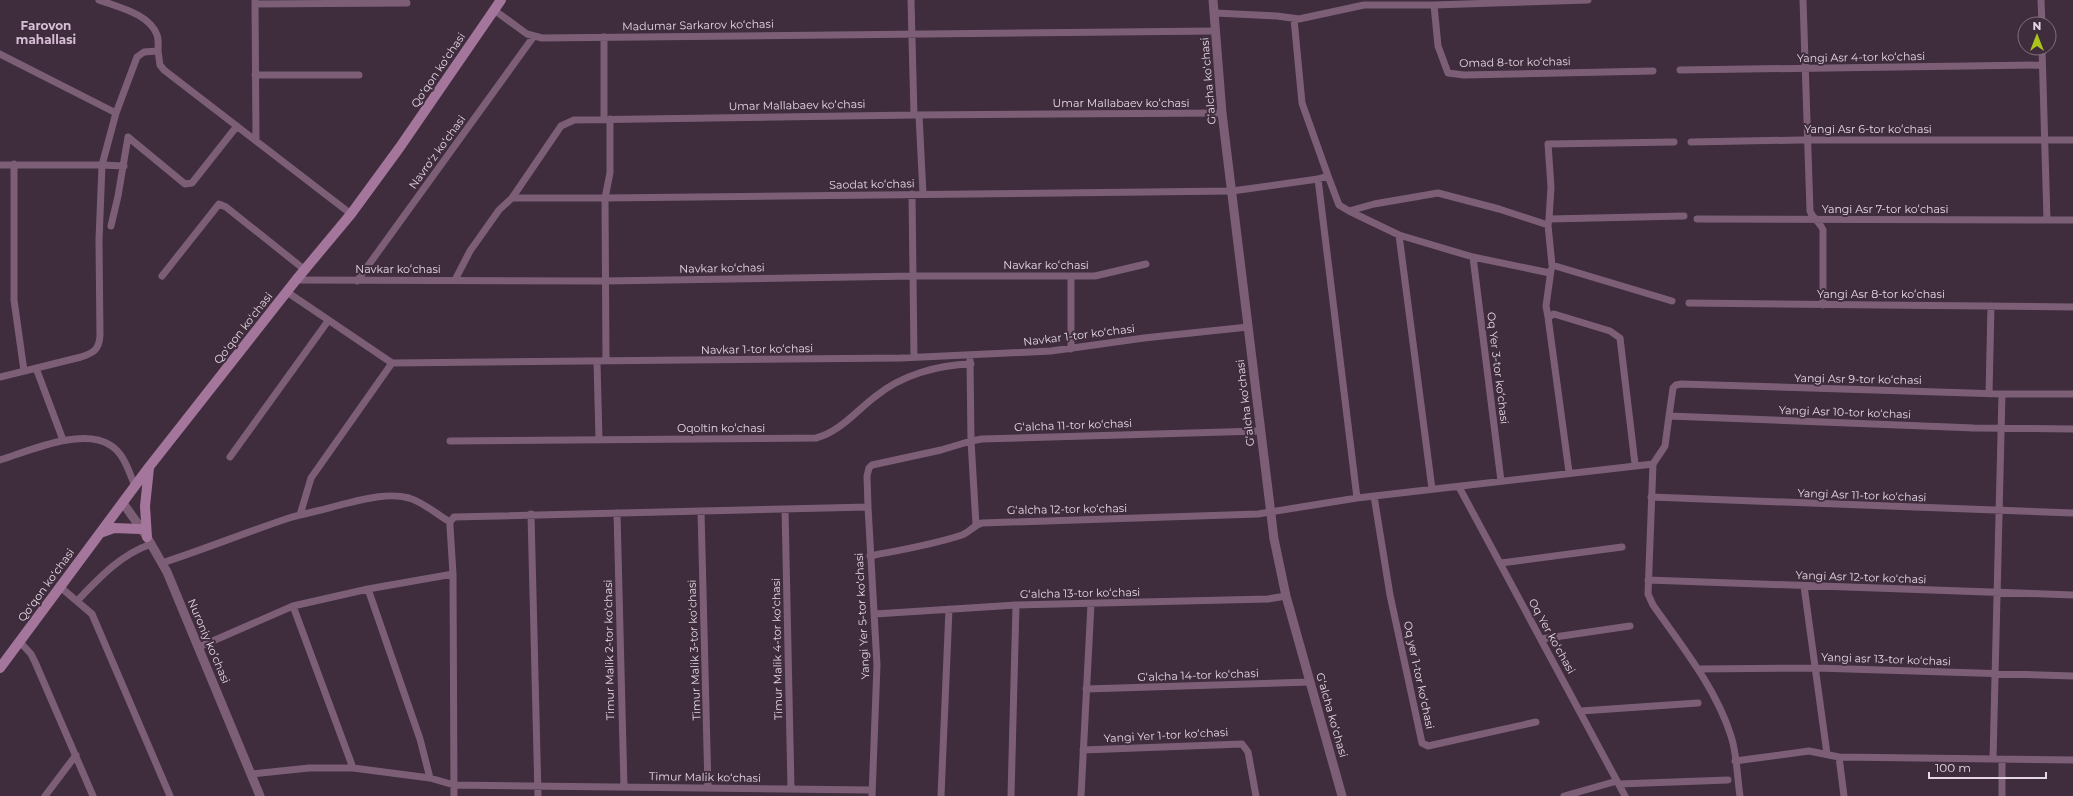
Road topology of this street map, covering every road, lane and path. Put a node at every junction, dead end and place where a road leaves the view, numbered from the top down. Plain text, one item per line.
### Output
1 (99, 0) edge
2 (122, 0) edge
3 (501, 0) edge
4 (910, 0) edge
5 (1213, 0) edge
6 (1588, 0) edge
7 (1803, 0) edge
8 (2041, 0) edge
9 (255, 2) edge
10 (1403, 2) edge
11 (407, 3) dead end
12 (1434, 5) junction
13 (121, 9) junction
14 (494, 10) junction
15 (1214, 13) junction
16 (2042, 16) edge
17 (1294, 19) junction
18 (1216, 31) junction
19 (912, 33) junction
20 (534, 36) junction
21 (604, 37) junction
22 (158, 51) junction
23 (0, 54) edge
24 (2042, 56) edge
25 (2042, 65) junction
26 (1806, 69) junction
27 (1653, 70) dead end
28 (1680, 70) dead end
29 (255, 75) junction
30 (359, 75) dead end
31 (116, 113) junction
32 (1222, 113) junction
33 (916, 115) junction
34 (607, 119) junction
35 (237, 126) junction
36 (2045, 140) junction
37 (2073, 140) edge
38 (256, 141) junction
39 (1807, 141) junction
40 (1674, 142) dead end
41 (1692, 142) dead end
42 (14, 164) junction
43 (0, 165) edge
44 (102, 165) junction
45 (124, 166) junction
46 (1328, 176) junction
47 (1318, 179) junction
48 (1232, 191) junction
49 (912, 194) junction
50 (922, 194) junction
51 (512, 198) junction
52 (604, 198) junction
53 (1349, 211) junction
54 (351, 214) junction
55 (1684, 216) dead end
56 (1697, 219) dead end
57 (1816, 219) junction
58 (2047, 220) junction
59 (2073, 220) edge
60 (1549, 222) junction
61 (110, 226) dead end
62 (1399, 235) junction
63 (1473, 257) junction
64 (1146, 264) dead end
65 (1552, 265) junction
66 (305, 270) junction
67 (1550, 273) junction
68 (162, 276) dead end
69 (914, 276) junction
70 (1071, 276) junction
71 (296, 280) junction
72 (455, 280) junction
73 (357, 281) junction
74 (605, 281) junction
75 (287, 292) junction
76 (1672, 301) dead end
77 (1689, 303) dead end
78 (1823, 304) junction
79 (1991, 306) junction
80 (2073, 307) edge
81 (1548, 317) junction
82 (328, 321) junction
83 (1248, 327) junction
84 (1071, 349) junction
85 (970, 356) junction
86 (914, 358) junction
87 (606, 361) junction
88 (597, 362) junction
89 (392, 363) junction
90 (971, 364) junction
91 (36, 368) junction
92 (24, 371) junction
93 (0, 377) edge
94 (1989, 394) junction
95 (2002, 394) junction
96 (2073, 394) edge
97 (1669, 416) junction
98 (2002, 428) junction
99 (2073, 429) edge
100 (1260, 431) junction
101 (63, 440) junction
102 (599, 440) junction
103 (450, 441) dead end
104 (971, 441) junction
105 (230, 457) dead end
106 (0, 460) edge
107 (1635, 464) junction
108 (1653, 464) junction
109 (149, 467) junction
110 (1569, 472) junction
111 (1501, 481) junction
112 (135, 486) junction
113 (1459, 487) junction
114 (1432, 489) junction
115 (1374, 496) junction
116 (1357, 498) junction
117 (1651, 498) junction
118 (122, 503) junction
119 (868, 507) junction
120 (785, 509) junction
121 (701, 511) junction
122 (1999, 511) junction
123 (1270, 512) junction
124 (617, 513) junction
125 (2073, 513) edge
126 (531, 514) junction
127 (300, 515) junction
128 (450, 524) junction
129 (976, 525) junction
130 (140, 529) junction
131 (100, 534) junction
132 (149, 541) junction
133 (1622, 547) dead end
134 (870, 556) junction
135 (162, 563) junction
136 (1501, 563) junction
137 (453, 574) junction
138 (1648, 580) junction
139 (59, 586) junction
140 (1804, 586) junction
141 (368, 589) junction
142 (1996, 592) junction
143 (2073, 595) edge
144 (1286, 596) junction
145 (77, 601) junction
146 (1091, 604) junction
147 (1016, 605) junction
148 (293, 606) junction
149 (949, 609) junction
150 (875, 614) junction
151 (1630, 626) dead end
152 (1541, 639) junction
153 (20, 642) junction
154 (199, 647) junction
155 (0, 668) edge
156 (1816, 668) junction
157 (1698, 669) junction
158 (1994, 674) junction
159 (2073, 676) edge
160 (1310, 682) junction
161 (1086, 689) junction
162 (1698, 703) dead end
163 (1581, 711) junction
164 (1536, 722) dead end
165 (1083, 750) junction
166 (1827, 754) junction
167 (76, 755) junction
168 (1839, 758) junction
169 (1993, 759) junction
170 (2002, 759) junction
171 (2073, 760) edge
172 (1735, 761) junction
173 (353, 768) junction
174 (251, 774) junction
175 (430, 778) junction
176 (1728, 780) dead end
177 (1618, 782) junction
178 (454, 785) junction
179 (538, 787) junction
180 (624, 787) junction
181 (708, 788) junction
182 (791, 789) junction
183 (872, 793) edge
184 (45, 796) edge
185 (93, 796) edge
186 (170, 796) edge
187 (260, 796) edge
188 (454, 796) edge
189 (538, 796) edge
190 (941, 796) edge
191 (1011, 796) edge
192 (1081, 796) edge
193 (1256, 796) edge
194 (1342, 796) edge
195 (1564, 796) edge
196 (1625, 796) edge
197 (1740, 796) edge
198 (1844, 796) edge
199 (2002, 796) edge

1 - 13 street
2 - 13 street
3 - 14 main road, Qoʻqon koʻchasi
4 - 19 street
5 - 15 street, Gʻalcha koʻchasi
6 - 12 street
7 - 26 street
8 - 16 street
9 - 11 street
9 - 29 street
10 - 12 street
10 - 17 street
12 - 27 street, Omad 8-tor koʻchasi
13 - 22 street
14 - 20 street, Madumar Sarkarov koʻchasi
14 - 54 main road, Qoʻqon koʻchasi
15 - 17 street
15 - 18 street, Gʻalcha koʻchasi
17 - 46 street
18 - 19 street, Madumar Sarkarov koʻchasi
18 - 32 street, Gʻalcha koʻchasi
19 - 21 street, Madumar Sarkarov koʻchasi
19 - 33 street
20 - 21 street, Madumar Sarkarov koʻchasi
20 - 73 street, Navroʻz koʻchasi
21 - 34 street
22 - 31 street
22 - 35 street
23 - 31 street
24 - 25 street
25 - 26 street, Yangi Asr 4-tor koʻchasi
25 - 36 street
26 - 28 street, Yangi Asr 4-tor koʻchasi
26 - 39 street
29 - 30 street
29 - 38 street
31 - 44 street
32 - 33 street, Umar Mallabaev koʻchasi
32 - 48 street, Gʻalcha koʻchasi
33 - 34 street, Umar Mallabaev koʻchasi
33 - 50 street
34 - 51 street, Umar Mallabaev koʻchasi
34 - 52 street
35 - 38 street
35 - 45 street
36 - 37 street, Yangi Asr 6-tor koʻchasi
36 - 39 street, Yangi Asr 6-tor koʻchasi
36 - 58 street
38 - 54 street
39 - 41 street, Yangi Asr 6-tor koʻchasi
39 - 57 street
40 - 60 street
42 - 43 street
42 - 44 street
42 - 92 street
44 - 45 street
44 - 91 street
45 - 61 street
46 - 47 street, Saodat koʻchasi
46 - 53 street
47 - 48 street, Saodat koʻchasi
47 - 116 street
48 - 50 street, Saodat koʻchasi
48 - 83 street, Gʻalcha koʻchasi
49 - 50 street, Saodat koʻchasi
49 - 52 street, Saodat koʻchasi
49 - 69 street
51 - 52 street, Saodat koʻchasi
51 - 72 street, Umar Mallabaev koʻchasi
52 - 74 street
53 - 60 street
53 - 62 street
54 - 66 main road, Qoʻqon koʻchasi
55 - 60 street
56 - 57 street, Yangi Asr 7-tor koʻchasi
57 - 58 street, Yangi Asr 7-tor koʻchasi
57 - 78 street
58 - 59 street, Yangi Asr 7-tor koʻchasi
60 - 65 street
62 - 63 street
62 - 114 street
63 - 67 street
63 - 111 street, Oq Yer 3-tor koʻchasi
64 - 70 street, Navkar koʻchasi
65 - 67 street
65 - 76 street
66 - 68 street
66 - 71 main road, Qoʻqon koʻchasi
67 - 81 street
69 - 70 street, Navkar koʻchasi
69 - 74 street, Navkar koʻchasi
69 - 86 street
70 - 84 street
71 - 73 street, Navkar koʻchasi
71 - 75 main road, Qoʻqon koʻchasi
72 - 73 street, Navkar koʻchasi
72 - 74 street, Navkar koʻchasi
74 - 87 street
75 - 82 street
75 - 109 main road, Qoʻqon koʻchasi
77 - 78 street, Yangi Asr 8-tor koʻchasi
78 - 79 street, Yangi Asr 8-tor koʻchasi
79 - 80 street, Yangi Asr 8-tor koʻchasi
79 - 94 street
81 - 107 street
81 - 110 street
82 - 89 street
82 - 105 street
83 - 84 street, Navkar 1-tor koʻchasi
83 - 100 street, Gʻalcha koʻchasi
84 - 85 street, Navkar 1-tor koʻchasi
85 - 86 street, Navkar 1-tor koʻchasi
85 - 90 street
86 - 87 street, Navkar 1-tor koʻchasi
87 - 88 street, Navkar 1-tor koʻchasi
88 - 89 street, Navkar 1-tor koʻchasi
88 - 102 street
89 - 127 street
90 - 102 street, Oqoltin koʻchasi
90 - 104 street
91 - 92 street
91 - 101 street
92 - 93 street
94 - 95 street, Yangi Asr 9-tor koʻchasi
94 - 97 street, Yangi Asr 9-tor koʻchasi
95 - 96 street, Yangi Asr 9-tor koʻchasi
95 - 98 street
97 - 98 street, Yangi Asr 10-tor koʻchasi
97 - 108 street
98 - 99 street, Yangi Asr 10-tor koʻchasi
98 - 122 street
100 - 104 street, Gʻalcha 11-tor koʻchasi
100 - 123 street, Gʻalcha koʻchasi
101 - 106 street
101 - 112 street
102 - 103 street, Oqoltin koʻchasi
104 - 119 street, Gʻalcha 11-tor koʻchasi
104 - 129 street
107 - 108 street
107 - 110 street
108 - 117 street
109 - 112 main road, Qoʻqon koʻchasi
109 - 132 main road
110 - 111 street
111 - 113 street
112 - 118 main road, Qoʻqon koʻchasi
113 - 114 street
113 - 136 street, Oq Yer koʻchasi
114 - 115 street
115 - 116 street
115 - 164 street, Oq yer 1-tor koʻchasi
116 - 123 street
117 - 122 street, Yangi Asr 11-tor koʻchasi
117 - 138 street
118 - 130 street, Nuroniy koʻchasi
118 - 131 main road, Qoʻqon koʻchasi
119 - 120 street
119 - 134 street, Yangi Yer 5-tor koʻchasi
120 - 121 street
120 - 182 street, Timur Malik 4-tor koʻchasi
121 - 124 street
121 - 181 street, Timur Malik 3-tor koʻchasi
122 - 125 street, Yangi Asr 11-tor koʻchasi
122 - 142 street
123 - 129 street, Gʻalcha 12-tor koʻchasi
123 - 144 street, Gʻalcha koʻchasi
124 - 126 street
124 - 180 street, Timur Malik 2-tor koʻchasi
126 - 128 street
126 - 179 street
127 - 128 street
127 - 135 street
128 - 137 street
129 - 134 street, Gʻalcha 12-tor koʻchasi
130 - 131 main road
130 - 132 street, Nuroniy koʻchasi
131 - 139 main road, Qoʻqon koʻchasi
132 - 135 street, Nuroniy koʻchasi
132 - 145 street
133 - 136 street
134 - 150 street, Yangi Yer 5-tor koʻchasi
135 - 154 street, Nuroniy koʻchasi
136 - 152 street, Oq Yer koʻchasi
137 - 141 street
137 - 178 street
138 - 140 street, Yangi Asr 12-tor koʻchasi
138 - 157 street
139 - 145 street
139 - 153 main road, Qoʻqon koʻchasi
140 - 142 street, Yangi Asr 12-tor koʻchasi
140 - 156 street
141 - 148 street
141 - 175 street
142 - 143 street, Yangi Asr 12-tor koʻchasi
142 - 158 street
144 - 146 street, Gʻalcha 13-tor koʻchasi
144 - 160 street, Gʻalcha koʻchasi
145 - 186 street
146 - 147 street, Gʻalcha 13-tor koʻchasi
146 - 161 street
147 - 149 street, Gʻalcha 13-tor koʻchasi
147 - 191 street
148 - 154 street
148 - 173 street
149 - 150 street, Gʻalcha 13-tor koʻchasi
149 - 190 street
150 - 183 street, Yangi Yer 5-tor koʻchasi
151 - 152 street
152 - 163 street, Oq Yer koʻchasi
153 - 155 main road, Qoʻqon koʻchasi
153 - 167 street
154 - 174 street, Nuroniy koʻchasi
156 - 157 street, Yangi asr 13-tor koʻchasi
156 - 158 street, Yangi asr 13-tor koʻchasi
156 - 166 street
157 - 172 street
158 - 159 street, Yangi asr 13-tor koʻchasi
158 - 169 street
160 - 161 street, Gʻalcha 14-tor koʻchasi
160 - 194 street, Gʻalcha koʻchasi
161 - 165 street
162 - 163 street
163 - 177 street, Oq Yer koʻchasi
165 - 192 street
165 - 193 street, Yangi Yer 1-tor koʻchasi
166 - 168 street
166 - 172 street
167 - 184 street
167 - 185 street
168 - 169 street
168 - 198 street
169 - 170 street
170 - 171 street
170 - 199 street
172 - 197 street
173 - 174 street, Timur Malik koʻchasi
173 - 175 street, Timur Malik koʻchasi
174 - 187 street, Nuroniy koʻchasi
175 - 178 street, Timur Malik koʻchasi
176 - 177 street
177 - 195 street
177 - 196 street, Oq Yer koʻchasi
178 - 179 street, Timur Malik koʻchasi
178 - 188 street
179 - 180 street, Timur Malik koʻchasi
179 - 189 street
180 - 181 street, Timur Malik koʻchasi
181 - 182 street, Timur Malik koʻchasi
182 - 183 street, Timur Malik koʻchasi

